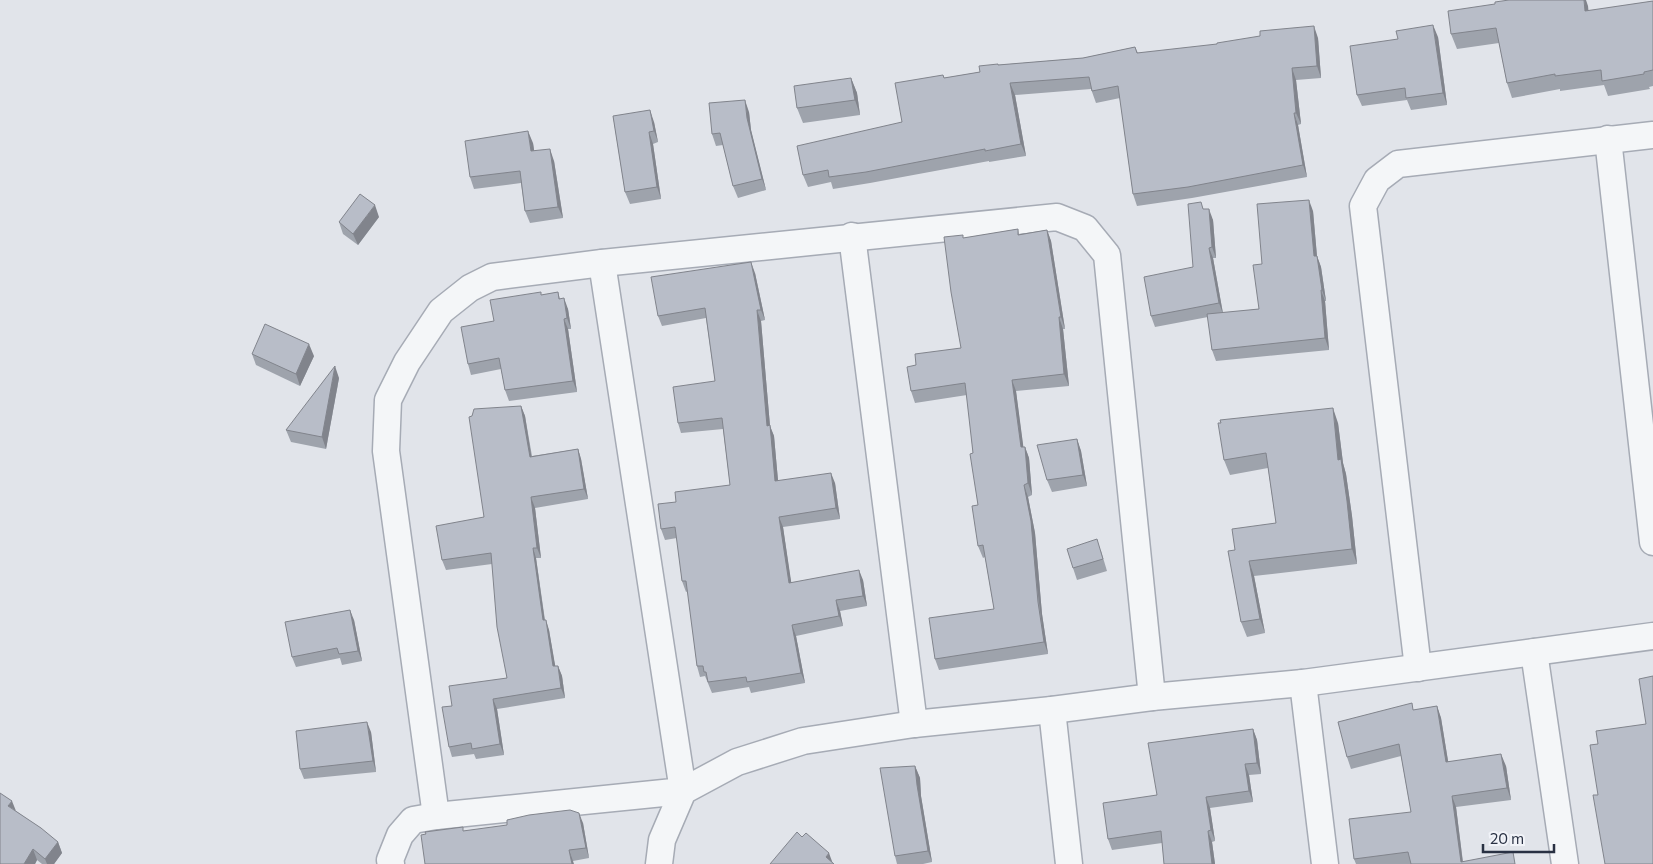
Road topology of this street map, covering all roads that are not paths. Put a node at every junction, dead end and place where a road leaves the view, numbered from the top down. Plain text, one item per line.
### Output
1 (1653, 135) edge
2 (1608, 139) junction
3 (852, 236) junction
4 (602, 263) junction
5 (1653, 542) edge
6 (1653, 636) edge
7 (1534, 652) junction
8 (1418, 668) junction
9 (1304, 683) junction
10 (1152, 697) junction
11 (1052, 710) junction
12 (914, 724) junction
13 (684, 791) junction
14 (436, 816) junction
15 (391, 864) edge
16 (659, 864) edge
17 (1069, 864) edge
18 (1325, 864) edge
19 (1565, 864) edge

1 - 2 street
2 - 5 street
2 - 8 street
3 - 4 street
3 - 10 street
3 - 12 street
4 - 13 street
4 - 14 street
6 - 7 street
7 - 8 street
7 - 19 street
8 - 9 street
9 - 10 street
9 - 18 street
10 - 11 street
11 - 12 street
11 - 17 street
12 - 13 street
13 - 14 street
13 - 16 street
14 - 15 street

